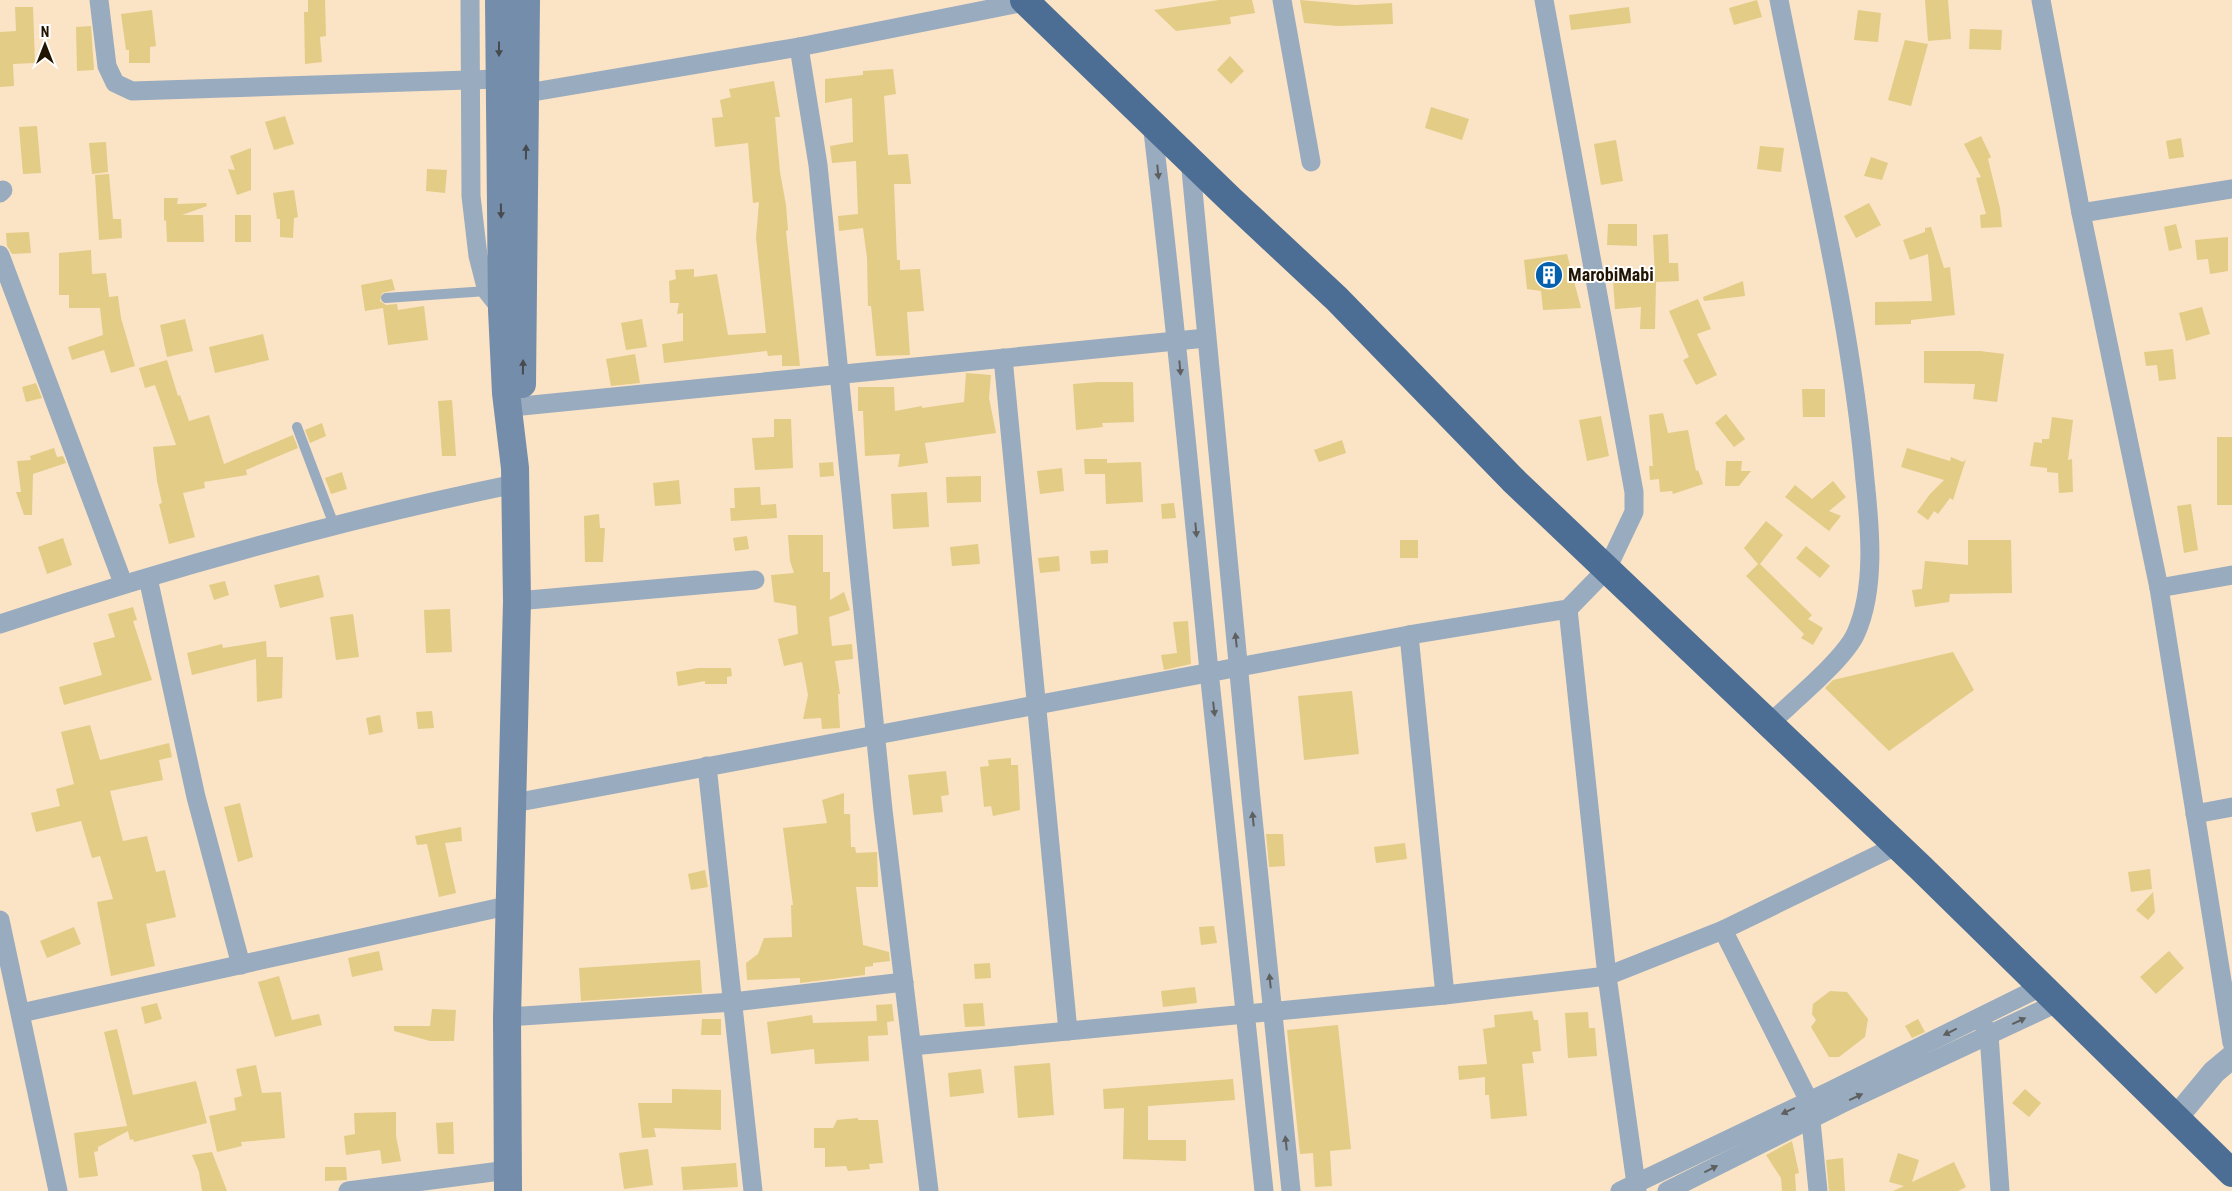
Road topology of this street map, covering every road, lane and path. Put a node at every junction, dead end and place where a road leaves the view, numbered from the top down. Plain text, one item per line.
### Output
1 (99, 0) edge
2 (470, 0) edge
3 (499, 0) edge
4 (526, 0) edge
5 (1282, 0) edge
6 (1544, 0) edge
7 (1779, 0) edge
8 (2041, 0) edge
9 (1029, 1) edge
10 (798, 47) junction
11 (499, 78) junction
12 (469, 79) junction
13 (527, 93) junction
14 (1152, 123) junction
15 (1190, 159) junction
16 (1311, 162) dead end
17 (2232, 189) edge
18 (2081, 213) junction
19 (0, 255) edge
20 (386, 298) dead end
21 (495, 300) junction
22 (1206, 338) junction
23 (1178, 340) junction
24 (1003, 358) junction
25 (838, 375) junction
26 (522, 406) junction
27 (297, 428) dead end
28 (514, 476) junction
29 (334, 526) junction
30 (1607, 569) junction
31 (2232, 575) edge
32 (148, 578) junction
33 (754, 580) dead end
34 (123, 583) junction
35 (2159, 588) junction
36 (517, 601) junction
37 (1568, 609) junction
38 (0, 624) edge
39 (1409, 635) junction
40 (1239, 667) junction
41 (1210, 673) junction
42 (1035, 705) junction
43 (1768, 725) junction
44 (875, 735) junction
45 (707, 766) junction
46 (514, 803) junction
47 (2232, 807) edge
48 (2195, 814) junction
49 (1896, 846) junction
50 (511, 905) junction
51 (0, 920) edge
52 (1723, 930) junction
53 (241, 965) junction
54 (1607, 976) junction
55 (904, 982) junction
56 (1445, 995) junction
57 (2049, 995) junction
58 (733, 1002) junction
59 (1273, 1011) junction
60 (21, 1013) junction
61 (1247, 1014) junction
62 (507, 1017) junction
63 (1980, 1018) junction
64 (1068, 1031) junction
65 (1989, 1035) junction
66 (2232, 1043) edge
67 (912, 1046) junction
68 (2232, 1057) edge
69 (1810, 1110) junction
70 (2175, 1119) junction
71 (2232, 1173) edge
72 (508, 1181) edge
73 (1631, 1189) edge
74 (58, 1191) edge
75 (348, 1191) edge
76 (753, 1191) edge
77 (929, 1191) edge
78 (1264, 1191) edge
79 (1291, 1191) edge
80 (1667, 1191) edge
81 (1818, 1191) edge
82 (2000, 1191) edge

1 - 12 street
2 - 12 street
3 -> 11 main road
4 - 13 main road
5 - 16 street
6 - 30 street
7 - 43 street
8 - 18 street
9 - 10 street
9 - 14 highway
10 - 13 street
10 - 25 street
11 - 12 street
11 -> 21 main road
12 - 21 street
26 -> 13 main road
14 - 15 highway
14 -> 23 street
15 - 22 street
15 - 30 highway
17 - 18 street
18 - 35 street
19 - 34 street
20 - 21 lane
21 - 28 main road
22 - 23 street
40 -> 22 street
23 - 24 street
23 -> 41 street
24 - 25 street
24 - 42 street
25 - 26 street
25 - 44 street
26 - 28 main road
27 - 29 lane
28 - 29 street
28 - 36 main road
29 - 32 street
30 - 37 street
30 - 43 highway
31 - 35 street
32 - 34 street
32 - 53 street
33 - 36 street
34 - 38 street
35 - 48 street
36 - 46 main road
37 - 39 street
37 - 54 street
39 - 40 street
39 - 56 street
40 - 41 street
59 -> 40 street
41 - 42 street
41 -> 61 street
42 - 44 street
42 - 64 street
43 - 49 highway
44 - 45 street
44 - 55 street
45 - 46 street
45 - 58 street
46 - 50 main road
47 - 48 street
48 - 66 street
49 - 52 street
49 - 57 highway
50 - 53 street
50 - 62 main road
51 - 60 street
52 - 54 street
52 - 69 street
53 - 60 street
54 - 56 street
54 - 73 street
55 - 58 street
55 - 67 street
56 - 59 street
57 - 63 street
65 -> 57 street
57 - 70 highway
58 - 62 street
58 - 76 street
59 - 61 street
79 -> 59 street
60 - 74 street
61 - 64 street
61 - 78 street
62 - 72 main road
63 - 65 street
63 -> 69 street
64 - 67 street
69 -> 65 street
65 - 82 street
67 - 77 street
68 - 70 street
69 -> 73 street
80 -> 69 street
69 - 81 street
70 - 71 highway
72 - 75 street

